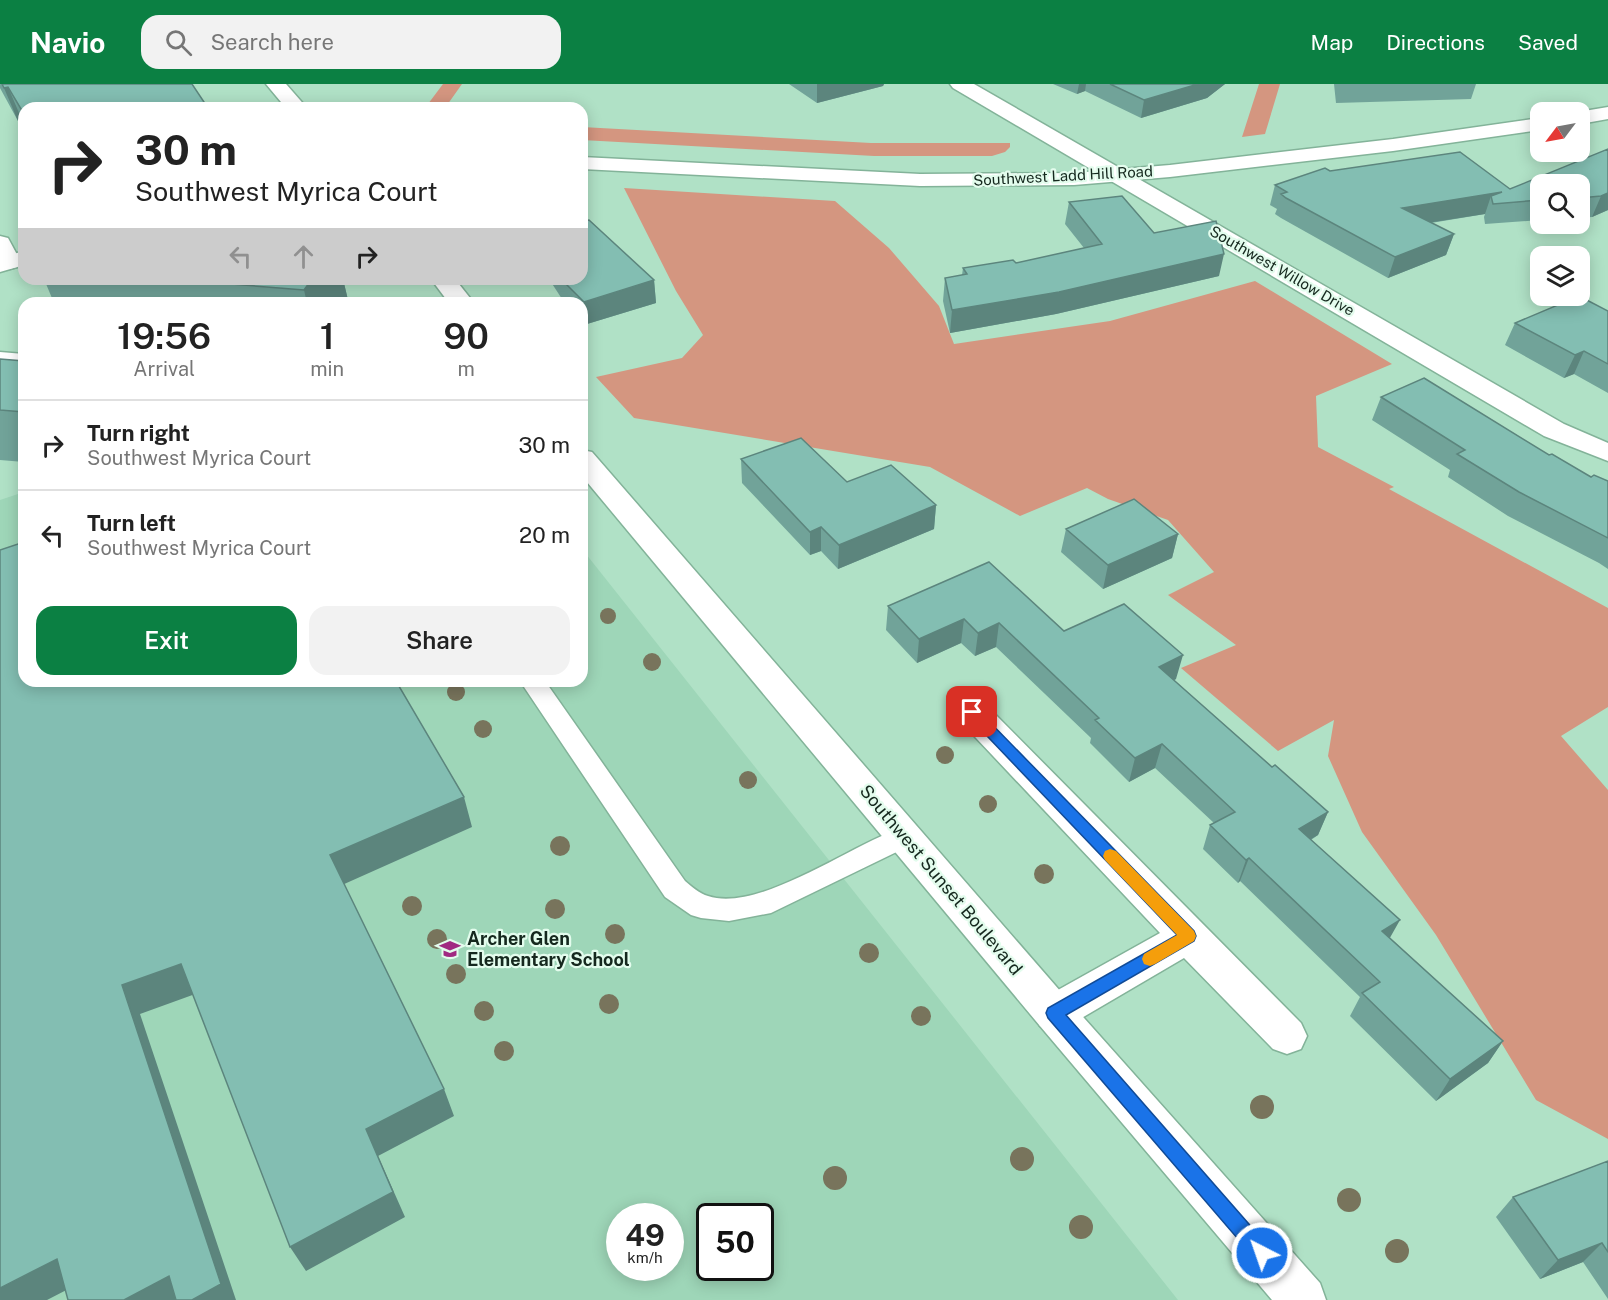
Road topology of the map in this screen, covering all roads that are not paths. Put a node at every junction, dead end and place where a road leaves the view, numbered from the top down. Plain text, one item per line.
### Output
1 (276, 84) edge
2 (960, 84) edge
3 (292, 102) edge
4 (1608, 113) edge
5 (1590, 116) edge
6 (1530, 125) edge
7 (588, 164) edge
8 (1119, 176) junction
9 (448, 285) edge
10 (457, 297) edge
11 (0, 358) edge
12 (18, 360) edge
13 (1608, 453) edge
14 (588, 465) edge
15 (536, 687) edge
16 (972, 712) dead end
17 (904, 837) junction
18 (1188, 936) junction
19 (1054, 1013) junction
20 (1287, 1036) dead end
21 (1303, 1300) edge

1 - 3 street
2 - 8 street, Southwest Willow Drive
4 - 5 street
6 - 8 street, Southwest Ladd Hill Road
7 - 8 street, Southwest Ladd Hill Road
8 - 13 street, Southwest Willow Drive
9 - 10 street
11 - 12 lane
14 - 17 street, Southwest Sunset Boulevard
15 - 17 lane
16 - 18 street
17 - 19 street, Southwest Sunset Boulevard
18 - 19 street
18 - 20 street
19 - 21 street, Southwest Sunset Boulevard

